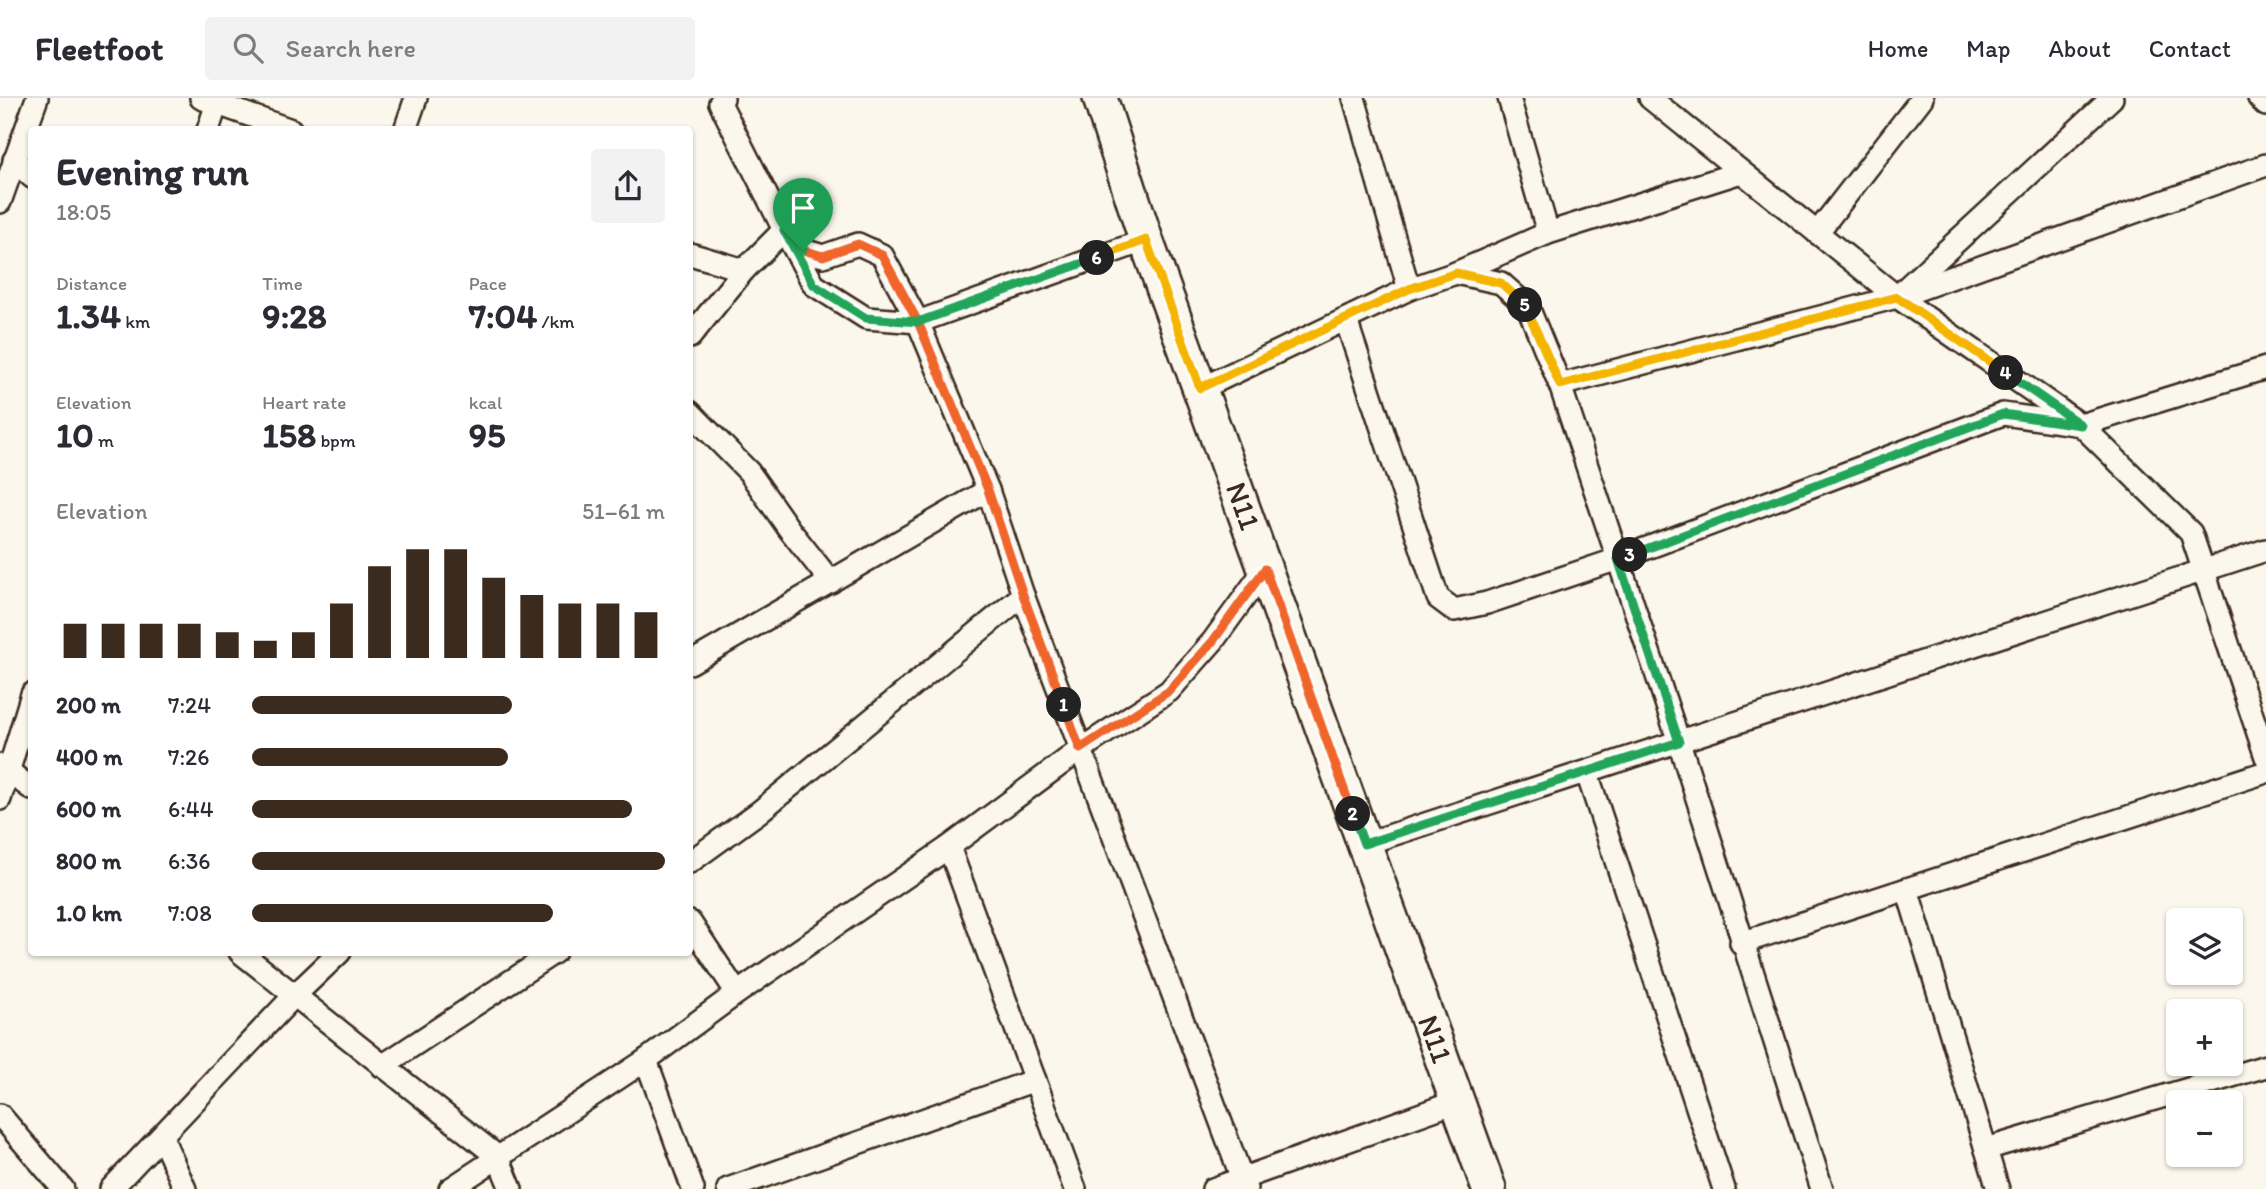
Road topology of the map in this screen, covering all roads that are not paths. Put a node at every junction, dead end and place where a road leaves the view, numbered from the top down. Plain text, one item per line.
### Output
1 (37, 98) edge
2 (416, 98) edge
3 (1100, 98) edge
4 (1354, 98) edge
5 (1509, 98) edge
6 (1922, 98) edge
7 (2112, 98) edge
8 (2259, 98) edge
9 (1654, 99) edge
10 (209, 100) edge
11 (716, 100) edge
12 (2266, 105) edge
13 (208, 126) edge
14 (280, 126) edge
15 (406, 126) edge
16 (14, 160) junction
17 (2266, 165) edge
18 (1741, 172) junction
19 (28, 173) edge
20 (0, 202) edge
21 (784, 230) junction
22 (1548, 233) junction
23 (1817, 233) junction
24 (1146, 240) junction
25 (693, 255) edge
26 (744, 270) junction
27 (1456, 273) junction
28 (1409, 289) junction
29 (1897, 297) junction
30 (1346, 320) junction
31 (918, 322) junction
32 (693, 333) edge
33 (2266, 368) edge
34 (1560, 385) junction
35 (1200, 388) junction
36 (693, 415) edge
37 (2081, 425) junction
38 (988, 490) junction
39 (2266, 550) edge
40 (1618, 559) junction
41 (1265, 569) junction
42 (2203, 569) junction
43 (831, 582) junction
44 (1023, 595) junction
45 (693, 660) edge
46 (28, 705) edge
47 (1679, 742) junction
48 (1080, 749) junction
49 (2266, 757) edge
50 (4, 768) edge
51 (2266, 772) edge
52 (1587, 773) junction
53 (28, 786) edge
54 (0, 799) edge
55 (1364, 844) junction
56 (949, 847) junction
57 (693, 860) edge
58 (1907, 889) junction
59 (693, 927) edge
60 (1741, 943) junction
61 (245, 956) edge
62 (336, 956) edge
63 (549, 956) edge
64 (737, 993) junction
65 (294, 996) junction
66 (646, 1060) junction
67 (382, 1066) junction
68 (2266, 1066) edge
69 (1035, 1080) junction
70 (1458, 1101) junction
71 (0, 1115) edge
72 (162, 1137) junction
73 (1986, 1149) junction
74 (498, 1157) junction
75 (1244, 1184) edge
76 (63, 1189) edge
77 (111, 1189) edge
78 (185, 1189) edge
79 (450, 1189) edge
80 (511, 1189) edge
81 (693, 1189) edge
82 (728, 1189) edge
83 (1075, 1189) edge
84 (1213, 1189) edge
85 (1489, 1189) edge
86 (1724, 1189) edge
87 (1822, 1189) edge
88 (1998, 1189) edge

1 - 16 street
2 - 15 street
3 - 24 main road, N11
4 - 28 street
5 - 22 street
6 - 23 street
7 - 29 street
8 - 12 street
9 - 18 street
10 - 13 street
10 - 14 street
11 - 21 street
16 - 19 street
16 - 20 street
17 - 29 street
18 - 22 street
18 - 23 street
21 - 26 street
21 - 31 street
21 - 31 street
22 - 27 street
23 - 29 street
24 - 31 street
24 - 35 main road, N11
25 - 26 street
26 - 32 street
27 - 28 street
27 - 34 street
28 - 30 street
29 - 34 street
29 - 37 street
30 - 35 street
30 - 40 street
31 - 38 street
33 - 37 street
34 - 40 street
35 - 41 main road, N11
36 - 43 street
37 - 40 street
37 - 42 street
38 - 43 street
38 - 44 street
39 - 42 street
40 - 47 street
41 - 48 street
41 - 55 main road, N11
42 - 47 street
42 - 49 street
43 - 45 street
44 - 48 street
44 - 57 street
46 - 50 street
47 - 52 street
47 - 60 street
48 - 56 street
48 - 75 street
50 - 53 street
50 - 54 street
51 - 58 street
52 - 55 street
52 - 86 street
55 - 70 main road, N11
56 - 64 street
56 - 69 street
58 - 60 street
58 - 73 street
59 - 64 street
60 - 87 street
61 - 65 street
62 - 65 street
63 - 67 street
64 - 66 street
65 - 67 street
65 - 72 street
66 - 74 street
66 - 81 street
67 - 74 street
68 - 73 street
69 - 82 street
69 - 83 street
70 - 75 street
70 - 85 main road, N11
71 - 76 street
72 - 77 street
72 - 78 street
73 - 88 street
74 - 79 street
74 - 80 street
75 - 84 street

